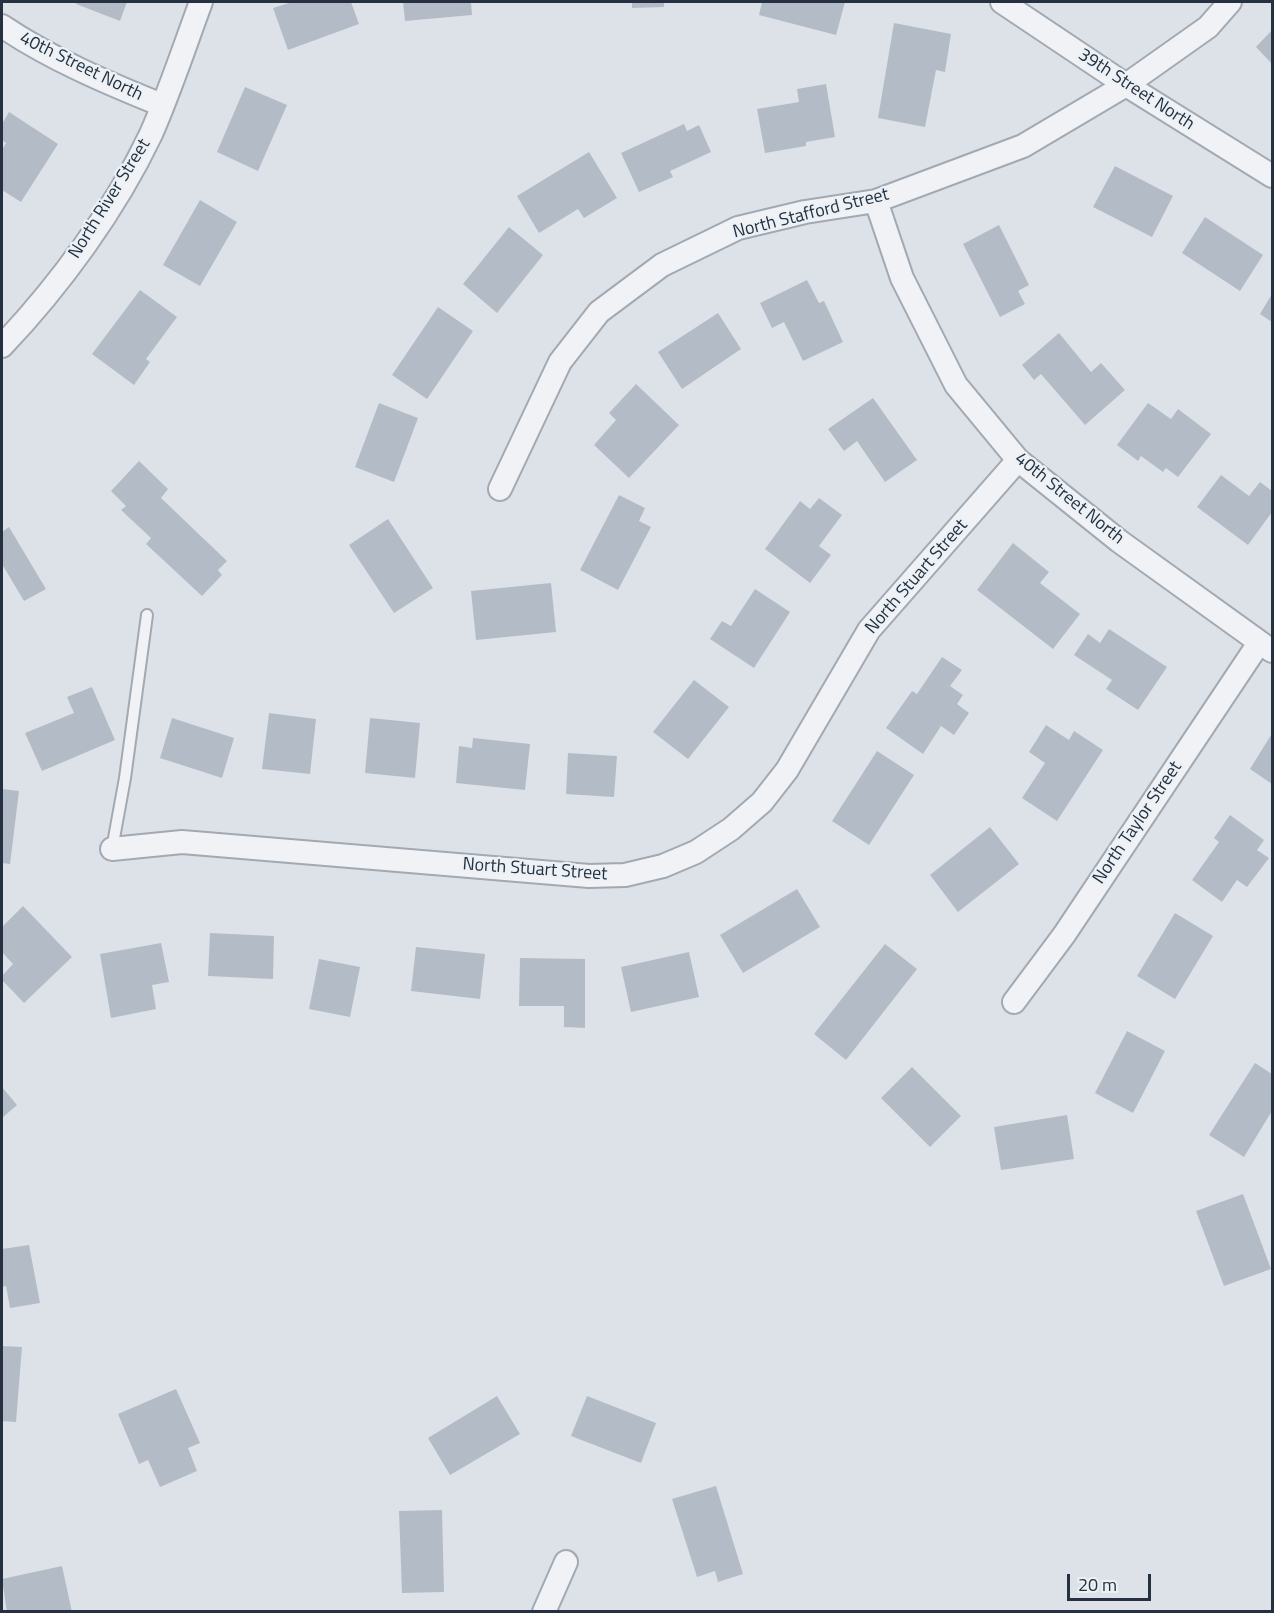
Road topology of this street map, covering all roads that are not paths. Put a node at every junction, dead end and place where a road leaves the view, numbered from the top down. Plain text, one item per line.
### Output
1 (201, 2) edge
2 (1002, 2) edge
3 (1230, 2) edge
4 (2, 26) edge
5 (1126, 85) junction
6 (162, 105) junction
7 (1272, 176) edge
8 (876, 201) junction
9 (2, 346) edge
10 (1018, 460) junction
11 (500, 489) dead end
12 (147, 615) dead end
13 (1266, 647) edge
14 (112, 849) joint
15 (1014, 1002) dead end
16 (566, 1562) dead end
17 (544, 1611) edge

1 - 6 street, North River Street
2 - 5 street, 39th Street North
3 - 5 street, North Stafford Street
4 - 6 street, 40th Street North
5 - 7 street, 39th Street North
5 - 8 street, North Stafford Street
6 - 9 street, North River Street
8 - 10 street, 40th Street North
8 - 11 street, North Stafford Street
10 - 13 street, 40th Street North
10 - 14 street, North Stuart Street
12 - 14 lane
13 - 15 street, North Taylor Street
16 - 17 street

